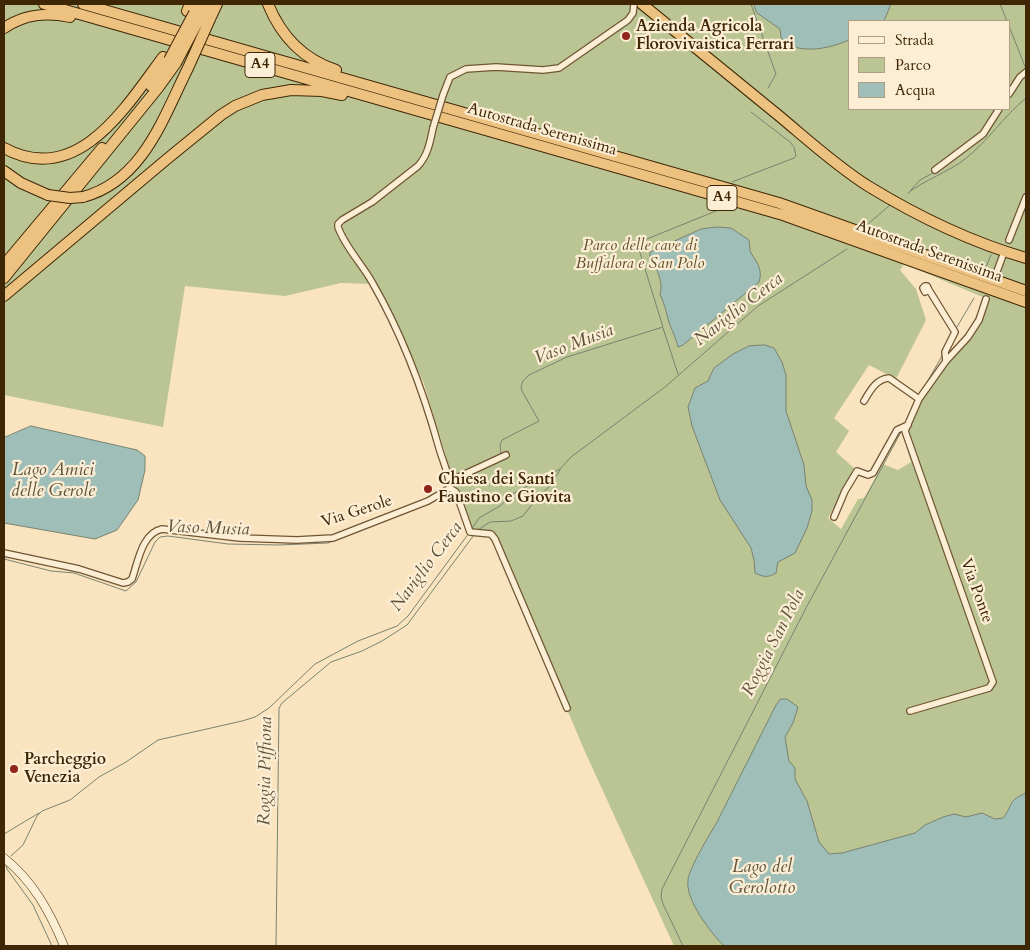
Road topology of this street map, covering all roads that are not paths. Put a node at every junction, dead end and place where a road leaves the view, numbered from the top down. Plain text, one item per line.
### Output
1 (44, 4) edge
2 (83, 4) edge
3 (100, 4) edge
4 (206, 4) edge
5 (217, 4) edge
6 (268, 4) edge
7 (634, 4) edge
8 (642, 4) edge
9 (651, 4) edge
10 (197, 11) edge
11 (120, 14) junction
12 (106, 21) junction
13 (4, 28) edge
14 (169, 60) junction
15 (1026, 72) edge
16 (1010, 92) edge
17 (415, 104) junction
18 (998, 110) edge
19 (4, 148) edge
20 (934, 170) dead end
21 (4, 171) edge
22 (1026, 197) edge
23 (1009, 240) dead end
24 (1026, 252) edge
25 (1003, 255) dead end
26 (1026, 258) edge
27 (4, 265) edge
28 (996, 274) dead end
29 (4, 278) edge
30 (929, 290) dead end
31 (1026, 291) edge
32 (4, 296) edge
33 (986, 298) dead end
34 (1026, 302) edge
35 (946, 361) junction
36 (919, 399) junction
37 (864, 401) dead end
38 (908, 425) junction
39 (506, 455) dead end
40 (450, 484) junction
41 (834, 518) dead end
42 (4, 554) edge
43 (567, 708) dead end
44 (910, 711) dead end
45 (4, 858) edge
46 (64, 946) edge

1 - 12 highway, Autostrada Serenissima / A4
2 - 11 highway, Autostrada Serenissima / A4
3 - 11 highway
4 - 10 highway
5 - 10 highway
6 - 17 highway
7 - 40 street, bridge
8 - 26 highway
9 - 24 highway
10 - 14 highway, bridge
10 - 21 highway, bridge
11 - 17 highway, Autostrada Serenissima / A4
12 - 13 highway
12 - 17 highway, Autostrada Serenissima / A4
14 - 19 highway
14 - 27 highway
14 - 29 highway
15 - 16 street
17 - 31 highway, Autostrada Serenissima / A4
17 - 32 highway
17 - 34 highway, Autostrada Serenissima / A4
18 - 20 street
22 - 23 street
25 - 28 street
30 - 35 street, Via Ponte
33 - 35 street, Via Ponte
35 - 36 street, Via Ponte
36 - 37 street
36 - 38 street, Via Ponte
38 - 41 street, Via Ponte
38 - 44 street, Via Ponte
39 - 40 street
40 - 42 street, Via Gerole
40 - 43 street
45 - 46 street

